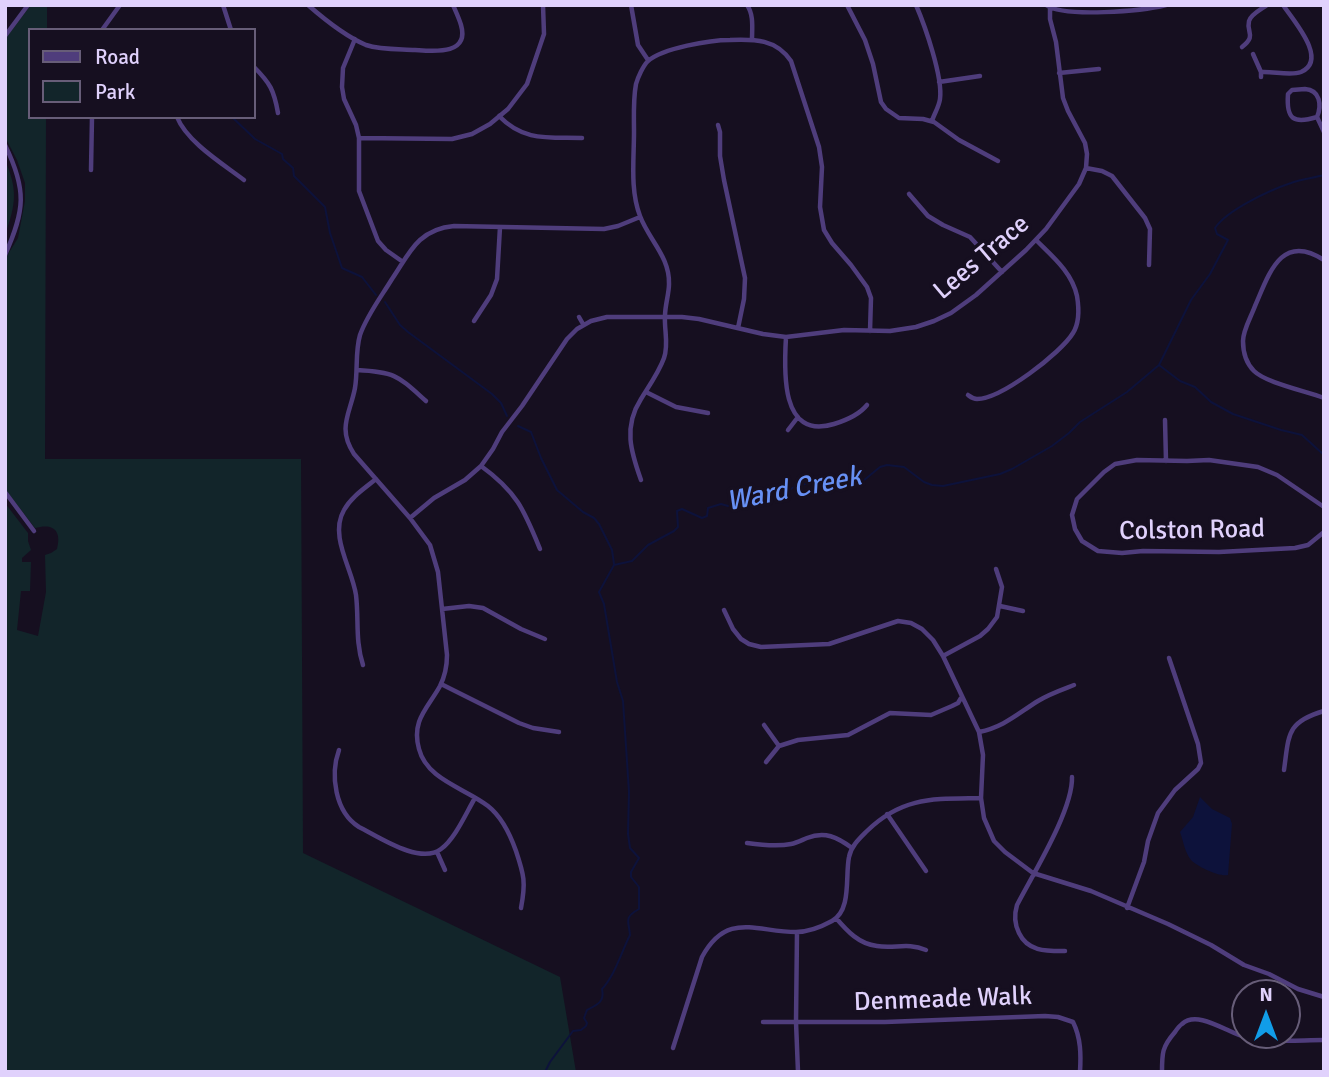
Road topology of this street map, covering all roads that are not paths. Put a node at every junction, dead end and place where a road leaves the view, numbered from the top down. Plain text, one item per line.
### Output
1 (28, 5) edge
2 (120, 5) edge
3 (223, 5) edge
4 (308, 5) edge
5 (453, 5) edge
6 (543, 5) edge
7 (631, 5) edge
8 (747, 5) edge
9 (847, 5) edge
10 (916, 5) edge
11 (1166, 5) edge
12 (1267, 5) edge
13 (1283, 5) edge
14 (1048, 7) edge
15 (103, 28) edge
16 (230, 28) edge
17 (5, 36) edge
18 (355, 39) junction
19 (752, 40) junction
20 (1242, 47) dead end
21 (1254, 54) dead end
22 (648, 60) junction
23 (256, 69) edge
24 (1099, 69) dead end
25 (1059, 73) junction
26 (980, 76) dead end
27 (939, 82) junction
28 (278, 113) dead end
29 (499, 116) junction
30 (1317, 117) junction
31 (92, 119) edge
32 (178, 119) edge
33 (932, 121) junction
34 (718, 125) dead end
35 (1324, 132) edge
36 (359, 138) junction
37 (582, 138) dead end
38 (5, 145) edge
39 (998, 161) dead end
40 (1086, 168) junction
41 (91, 170) dead end
42 (244, 180) dead end
43 (909, 194) dead end
44 (640, 216) junction
45 (500, 227) junction
46 (1036, 240) junction
47 (5, 255) edge
48 (1323, 259) edge
49 (403, 262) junction
50 (1149, 265) dead end
51 (1002, 272) junction
52 (665, 316) junction
53 (579, 317) dead end
54 (474, 321) dead end
55 (583, 324) junction
56 (738, 328) junction
57 (870, 331) junction
58 (786, 337) junction
59 (357, 370) junction
60 (646, 392) junction
61 (968, 395) dead end
62 (1323, 396) edge
63 (426, 401) dead end
64 (867, 405) dead end
65 (708, 413) dead end
66 (798, 418) junction
67 (1165, 420) dead end
68 (788, 430) dead end
69 (1166, 461) junction
70 (481, 466) junction
71 (376, 479) junction
72 (641, 480) dead end
73 (5, 492) edge
74 (1324, 507) edge
75 (410, 518) junction
76 (34, 531) dead end
77 (1324, 532) edge
78 (540, 550) dead end
79 (996, 569) dead end
80 (1000, 607) junction
81 (442, 609) junction
82 (724, 610) dead end
83 (1023, 611) dead end
84 (545, 639) dead end
85 (943, 656) junction
86 (1169, 657) dead end
87 (363, 665) dead end
88 (441, 684) junction
89 (1074, 685) dead end
90 (961, 697) junction
91 (1324, 711) edge
92 (764, 725) dead end
93 (559, 732) dead end
94 (979, 732) junction
95 (779, 746) junction
96 (339, 750) dead end
97 (766, 762) dead end
98 (1284, 770) dead end
99 (1072, 777) dead end
100 (475, 798) junction
101 (981, 798) junction
102 (887, 814) junction
103 (747, 844) dead end
104 (852, 848) junction
105 (437, 852) junction
106 (445, 870) dead end
107 (926, 871) dead end
108 (1033, 873) junction
109 (520, 908) dead end
110 (1127, 908) junction
111 (836, 918) junction
112 (797, 932) junction
113 (926, 950) dead end
114 (1065, 951) dead end
115 (1324, 997) edge
116 (763, 1022) dead end
117 (796, 1022) junction
118 (1324, 1040) edge
119 (673, 1048) dead end
120 (798, 1072) edge
121 (1080, 1072) edge
122 (1162, 1072) edge

1 - 17 street
2 - 15 street
3 - 16 street
4 - 18 street
5 - 18 street
6 - 29 street
7 - 22 street
8 - 19 street
9 - 33 street
10 - 27 street
11 - 14 street
12 - 20 street
13 - 21 street
14 - 25 street
18 - 36 street
19 - 22 street
19 - 57 street
22 - 44 street
23 - 28 street
24 - 25 street
25 - 40 street
26 - 27 street
27 - 33 street
29 - 36 street
29 - 37 street
30 - 30 street
30 - 35 street
31 - 41 street
32 - 42 street
33 - 39 street
34 - 56 street
36 - 49 street
38 - 47 street
40 - 46 street, Lees Trace
40 - 50 street
43 - 51 street
44 - 45 street
44 - 52 street
45 - 49 street
45 - 54 street
46 - 51 street, Lees Trace
46 - 61 street
48 - 62 street
49 - 59 street
51 - 57 street, Lees Trace
52 - 55 street, Lees Trace
52 - 56 street, Lees Trace
52 - 60 street
53 - 55 street
55 - 70 street
56 - 58 street, Lees Trace
57 - 58 street, Lees Trace
58 - 66 street
59 - 63 street
59 - 71 street
60 - 65 street
60 - 72 street
64 - 66 street
66 - 68 street
67 - 69 street
69 - 74 street, Colston Road
69 - 77 street, Colston Road
70 - 75 street
70 - 78 street
71 - 75 street
71 - 87 street
73 - 76 street
75 - 81 street
79 - 80 street
80 - 83 street
80 - 85 street
81 - 84 street
81 - 88 street
82 - 85 street
85 - 90 street
86 - 110 street
88 - 93 street
88 - 100 street
89 - 94 street
90 - 94 street
90 - 95 street
91 - 98 street
92 - 95 street
94 - 101 street
95 - 97 street
96 - 105 street
99 - 108 street
100 - 105 street
100 - 109 street
101 - 102 street
101 - 108 street
102 - 104 street
102 - 107 street
103 - 104 street
104 - 111 street
105 - 106 street
108 - 110 street
108 - 114 street
110 - 115 street
111 - 112 street
111 - 113 street
112 - 117 street
112 - 119 street
116 - 117 street, Denmeade Walk
117 - 120 street
117 - 121 street, Denmeade Walk
118 - 122 street

